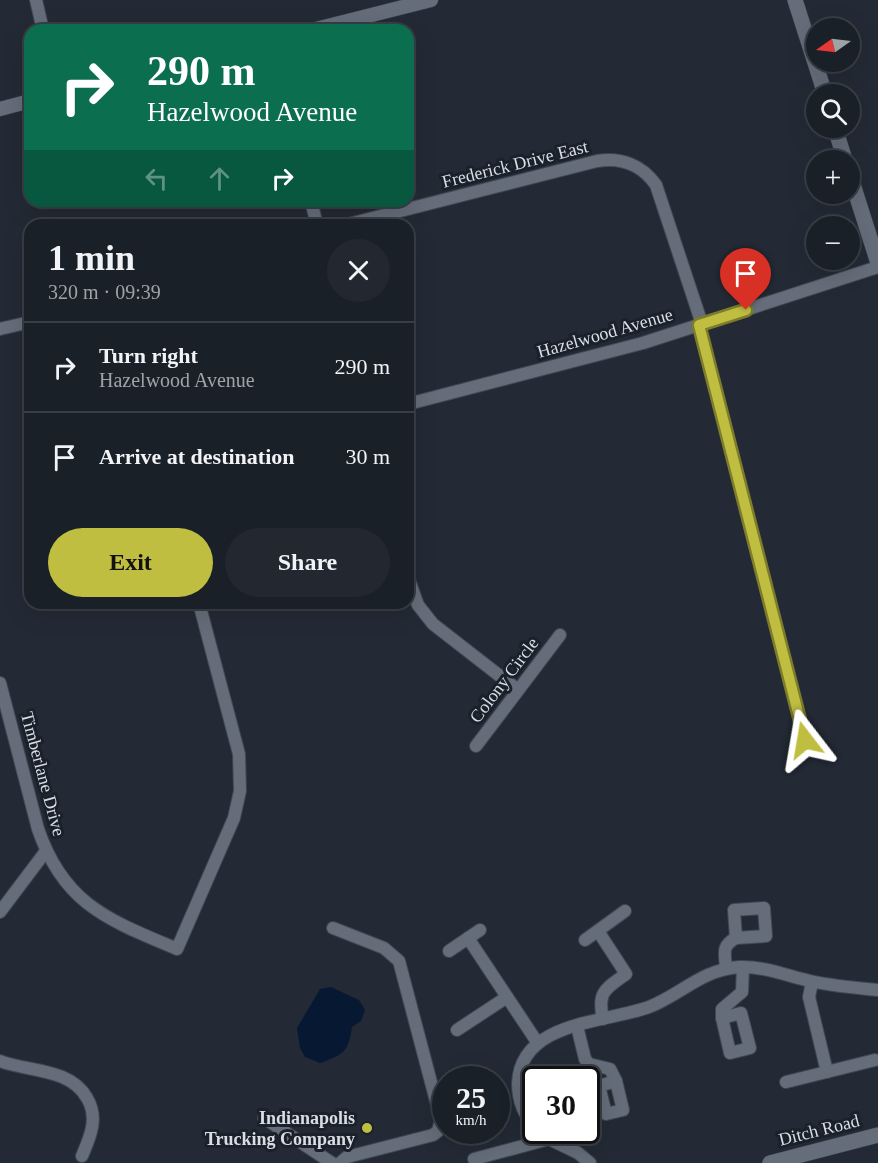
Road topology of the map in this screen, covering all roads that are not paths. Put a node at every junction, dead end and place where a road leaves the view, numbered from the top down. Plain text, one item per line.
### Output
1 (36, 0) edge
2 (430, 0) edge
3 (795, 0) edge
4 (42, 24) edge
5 (336, 24) edge
6 (822, 84) edge
7 (24, 103) edge
8 (0, 109) edge
9 (859, 204) edge
10 (369, 219) edge
11 (878, 265) edge
12 (24, 324) edge
13 (700, 324) junction
14 (0, 330) edge
15 (414, 402) edge
16 (414, 594) edge
17 (201, 609) edge
18 (560, 635) dead end
19 (0, 683) edge
20 (518, 690) junction
21 (805, 740) dead end
22 (476, 746) dead end
23 (46, 851) junction
24 (0, 912) edge
25 (625, 912) dead end
26 (333, 928) dead end
27 (480, 930) dead end
28 (598, 931) junction
29 (468, 938) junction
30 (736, 938) dead end
31 (585, 940) dead end
32 (449, 951) dead end
33 (743, 967) junction
34 (726, 968) junction
35 (812, 982) junction
36 (878, 990) edge
37 (507, 997) junction
38 (722, 1018) dead end
39 (603, 1019) junction
40 (577, 1026) junction
41 (457, 1030) dead end
42 (537, 1042) junction
43 (875, 1060) dead end
44 (0, 1061) edge
45 (827, 1072) junction
46 (616, 1081) dead end
47 (786, 1082) dead end
48 (522, 1105) edge
49 (264, 1118) dead end
50 (878, 1135) edge
51 (530, 1144) edge
52 (559, 1144) edge
53 (82, 1156) dead end
54 (474, 1159) dead end
55 (332, 1163) edge
56 (340, 1163) edge
57 (590, 1163) edge
58 (770, 1163) edge

1 - 4 street
2 - 5 street
3 - 6 main road
7 - 8 street
9 - 11 main road
10 - 13 street, Frederick Drive East
11 - 13 street, Hazelwood Avenue
12 - 14 street
13 - 15 street, Hazelwood Avenue
13 - 21 street, Frederick Drive East
16 - 20 street
17 - 23 street, Timberlane Drive
18 - 20 street, Colony Circle
19 - 23 street, Timberlane Drive
20 - 22 street, Colony Circle
23 - 24 street
25 - 28 street
26 - 56 street
27 - 29 street
28 - 31 street
28 - 39 street
29 - 32 street
29 - 37 street
30 - 34 street
33 - 34 street
33 - 35 street
33 - 38 street
34 - 39 street
35 - 36 street
35 - 45 street
37 - 41 street
37 - 42 street
39 - 40 street
40 - 42 street
40 - 46 street
42 - 48 street
43 - 45 street
44 - 53 street
45 - 47 street
49 - 55 street
50 - 58 main road, Ditch Road
51 - 54 street
52 - 57 street

